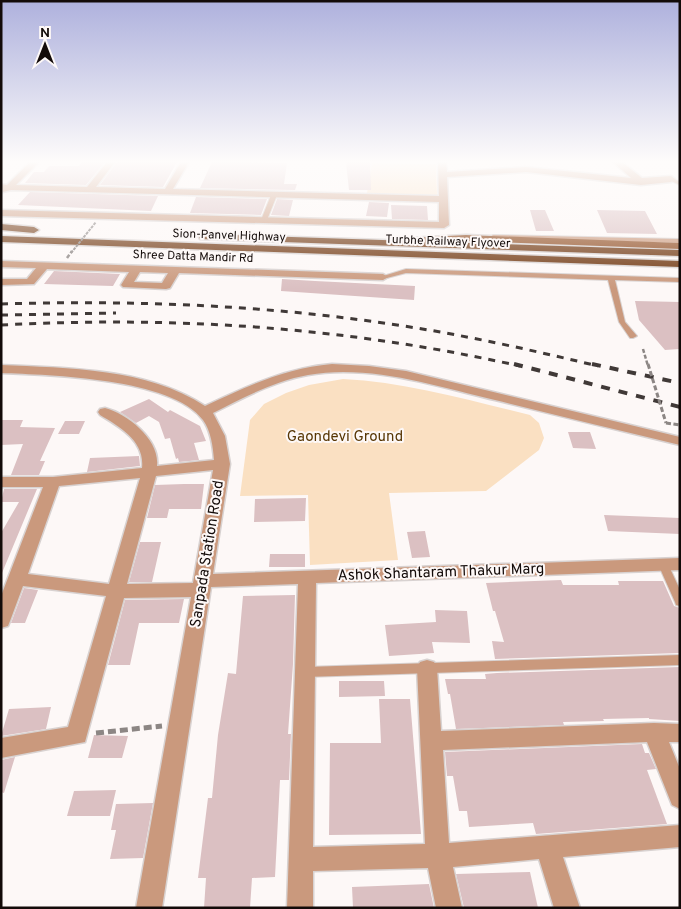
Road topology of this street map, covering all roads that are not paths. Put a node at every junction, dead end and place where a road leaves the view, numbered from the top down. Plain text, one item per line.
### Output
1 (270, 204) edge
2 (443, 204) edge
3 (1, 213) edge
4 (264, 220) junction
5 (1, 228) edge
6 (466, 238) junction
7 (1, 240) edge
8 (680, 241) edge
9 (680, 246) edge
10 (374, 248) junction
11 (680, 253) edge
12 (418, 255) junction
13 (680, 259) edge
14 (1, 264) edge
15 (680, 264) edge
16 (42, 268) junction
17 (1, 269) edge
18 (136, 269) junction
19 (175, 270) junction
20 (680, 273) edge
21 (383, 277) joint
22 (611, 278) junction
23 (680, 280) edge
24 (1, 282) edge
25 (633, 336) dead end
26 (1, 369) edge
27 (105, 412) dead end
28 (204, 412) junction
29 (680, 441) edge
30 (222, 464) junction
31 (149, 472) junction
32 (1, 482) edge
33 (52, 482) junction
34 (671, 564) edge
35 (17, 579) junction
36 (307, 579) junction
37 (202, 585) junction
38 (116, 591) junction
39 (680, 602) edge
40 (1, 621) edge
41 (680, 660) edge
42 (427, 668) junction
43 (305, 672) junction
44 (654, 732) junction
45 (680, 733) edge
46 (432, 741) junction
47 (1, 748) edge
48 (680, 798) edge
49 (680, 836) edge
50 (547, 847) junction
51 (438, 856) junction
52 (301, 859) junction
53 (149, 908) edge
54 (300, 908) edge
55 (449, 908) edge
56 (567, 908) edge

1 - 4 lane
2 - 4 street
3 - 4 street
5 - 10 highway, Sion-Panvel Highway
6 - 8 lane
6 - 9 main road
6 - 10 main road
7 - 10 highway, Sion-Panvel Highway
10 - 11 highway, Turbhe Railway Flyover
10 - 12 highway, Turbhe Railway Flyover
10 - 20 highway, Turbhe Railway Flyover
12 - 13 highway
12 - 15 highway, Turbhe Railway Flyover
14 - 16 street, Shree Datta Mandir Rd
16 - 17 street
16 - 18 street, Shree Datta Mandir Rd
16 - 24 street
18 - 19 street, Shree Datta Mandir Rd
18 - 19 street
19 - 21 street, Shree Datta Mandir Rd
21 - 22 lane
22 - 23 lane
22 - 25 lane
26 - 28 street, Sanpada Station Road
27 - 31 street
28 - 29 street
28 - 30 street, Sanpada Station Road
30 - 31 street
30 - 37 street, Sanpada Station Road
31 - 33 street
31 - 38 street
32 - 33 street
33 - 35 street
34 - 36 street, Ashok Shantaram Thakur Marg
34 - 39 lane
35 - 38 street, Ashok Shantaram Thakur Marg
35 - 40 street
36 - 37 street, Ashok Shantaram Thakur Marg
36 - 43 street
37 - 38 street, Ashok Shantaram Thakur Marg
37 - 53 street, Sanpada Station Road
38 - 47 street
41 - 42 lane
42 - 43 lane
42 - 46 street
43 - 52 street
44 - 45 street
44 - 46 street
44 - 48 street
46 - 51 street
49 - 50 street
50 - 51 street
50 - 56 street
51 - 52 street
51 - 55 street
52 - 54 street

